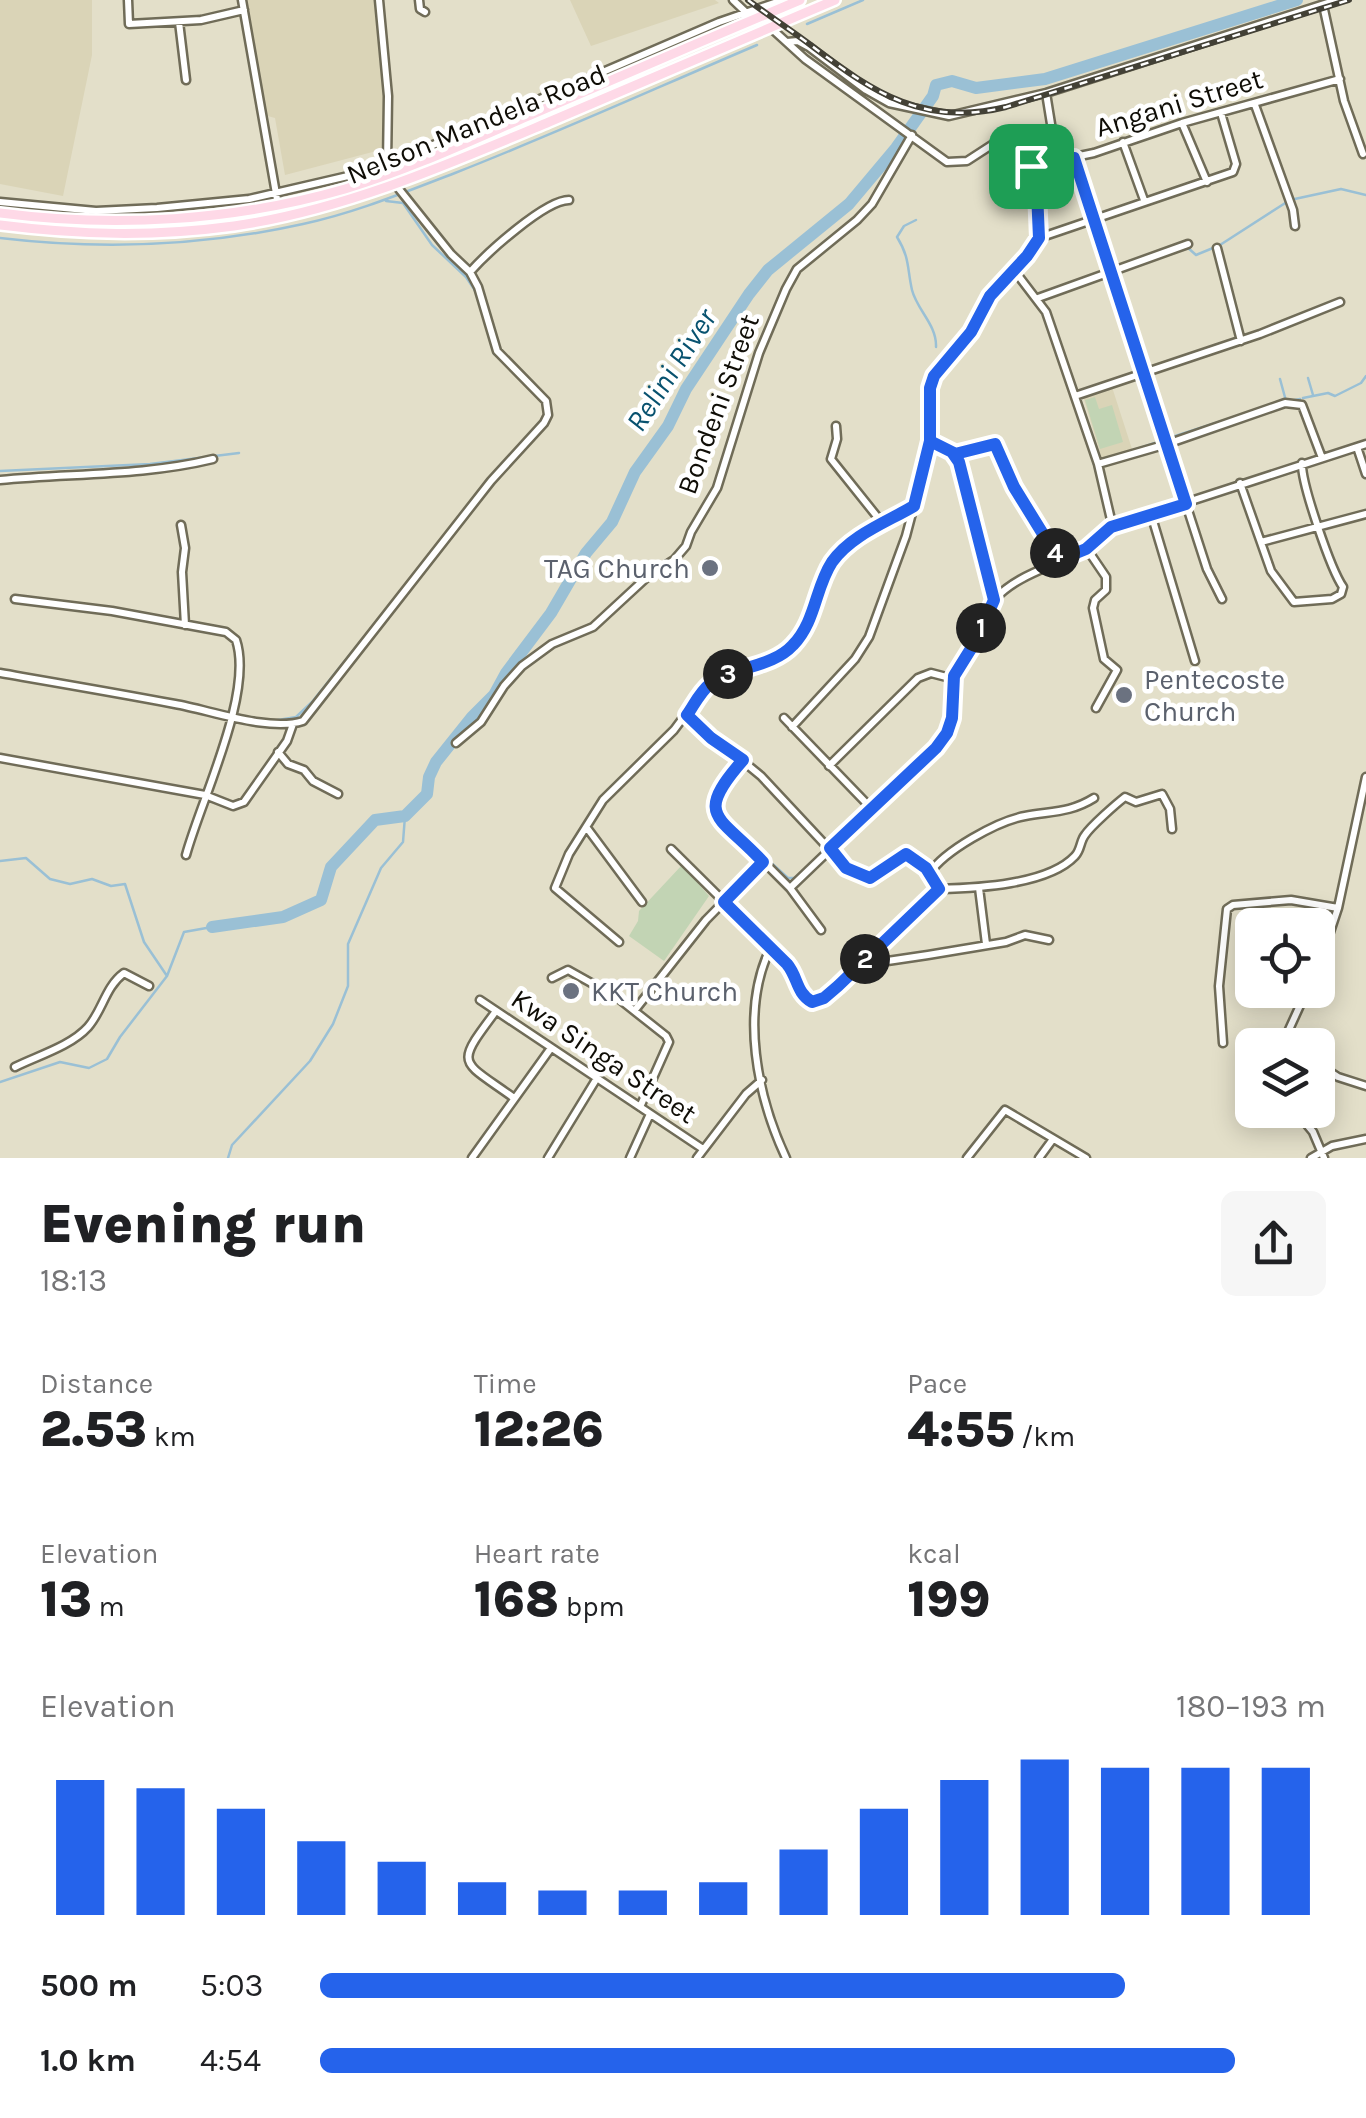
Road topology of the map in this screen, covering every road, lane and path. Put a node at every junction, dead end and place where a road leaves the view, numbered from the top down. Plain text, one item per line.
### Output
1 (128, 0) edge
2 (242, 0) edge
3 (379, 0) edge
4 (420, 0) edge
5 (734, 0) edge
6 (784, 0) edge
7 (800, 0) edge
8 (835, 0) edge
9 (1337, 0) edge
10 (1323, 5) junction
11 (244, 10) junction
12 (424, 12) dead end
13 (751, 16) junction
14 (180, 22) junction
15 (771, 28) junction
16 (787, 42) junction
17 (1340, 79) junction
18 (186, 80) dead end
19 (1046, 93) junction
20 (1255, 105) junction
21 (1221, 114) junction
22 (1182, 123) junction
23 (911, 134) junction
24 (1124, 142) junction
25 (1362, 154) dead end
26 (1074, 158) junction
27 (1057, 161) junction
28 (388, 162) junction
29 (1031, 166) junction
30 (391, 180) junction
31 (1208, 182) junction
32 (278, 199) junction
33 (569, 200) dead end
34 (1144, 200) junction
35 (0, 202) edge
36 (0, 213) edge
37 (1094, 217) junction
38 (162, 220) junction
39 (0, 225) edge
40 (1294, 226) dead end
41 (165, 233) junction
42 (1039, 238) junction
43 (1188, 244) dead end
44 (1216, 248) dead end
45 (1014, 270) junction
46 (1112, 270) junction
47 (470, 272) junction
48 (1038, 298) junction
49 (1340, 302) dead end
50 (1241, 340) junction
51 (1143, 374) junction
52 (1075, 396) junction
53 (836, 426) dead end
54 (930, 441) junction
55 (1167, 444) junction
56 (1362, 445) edge
57 (955, 454) junction
58 (213, 458) dead end
59 (1322, 458) junction
60 (1302, 463) junction
61 (1098, 464) junction
62 (1366, 474) edge
63 (0, 480) edge
64 (1240, 483) junction
65 (1186, 504) junction
66 (914, 506) junction
67 (1151, 514) junction
68 (1366, 514) edge
69 (883, 524) junction
70 (181, 525) dead end
71 (1319, 525) junction
72 (1111, 527) junction
73 (1261, 542) junction
74 (1086, 549) junction
75 (1059, 560) junction
76 (15, 599) dead end
77 (994, 600) junction
78 (1222, 600) dead end
79 (186, 625) junction
80 (1194, 661) dead end
81 (0, 674) edge
82 (954, 679) junction
83 (1096, 708) dead end
84 (230, 714) junction
85 (687, 715) junction
86 (784, 718) dead end
87 (293, 724) junction
88 (792, 727) junction
89 (456, 743) dead end
90 (278, 752) junction
91 (0, 758) edge
92 (743, 760) junction
93 (829, 766) junction
94 (1366, 777) edge
95 (338, 794) dead end
96 (205, 795) junction
97 (1094, 798) dead end
98 (871, 808) junction
99 (587, 828) junction
100 (1172, 828) dead end
101 (830, 848) junction
102 (671, 849) dead end
103 (186, 855) dead end
104 (763, 862) junction
105 (930, 874) junction
106 (790, 888) junction
107 (978, 888) junction
108 (939, 889) junction
109 (642, 902) dead end
110 (724, 902) junction
111 (1338, 908) junction
112 (1335, 917) edge
113 (822, 930) dead end
114 (1050, 940) dead end
115 (619, 942) dead end
116 (986, 944) junction
117 (770, 949) junction
118 (864, 961) junction
119 (552, 978) dead end
120 (149, 986) dead end
121 (480, 1000) dead end
122 (635, 1010) junction
123 (496, 1011) junction
124 (1223, 1043) dead end
125 (551, 1048) junction
126 (15, 1067) dead end
127 (1335, 1076) edge
128 (597, 1078) junction
129 (762, 1080) junction
130 (1366, 1086) edge
131 (514, 1098) junction
132 (640, 1107) junction
133 (650, 1114) junction
134 (1310, 1128) edge
135 (1053, 1139) junction
136 (1366, 1139) edge
137 (703, 1149) junction
138 (1323, 1154) edge
139 (472, 1158) edge
140 (548, 1158) edge
141 (630, 1158) edge
142 (697, 1158) edge
143 (786, 1158) edge
144 (966, 1158) edge
145 (1039, 1158) edge
146 (1086, 1158) edge
147 (1312, 1158) edge

1 - 14 street
2 - 11 street
3 - 28 street
4 - 12 street
5 - 13 street
6 - 13 street
7 - 13 main road, Nelson Mandela Road
8 - 15 main road, Nelson Mandela Road
9 - 10 street
10 - 17 street
10 - 19 street
11 - 14 street
11 - 32 street
13 - 28 street
13 - 30 main road, Nelson Mandela Road
14 - 18 street
15 - 16 street
15 - 30 main road, Nelson Mandela Road
16 - 19 street
16 - 23 street
17 - 20 street, Angani Street
17 - 25 street
19 - 27 street
20 - 21 street, Angani Street
20 - 40 street
21 - 22 street, Angani Street
21 - 31 street
22 - 24 street, Angani Street
22 - 31 street
23 - 29 street
23 - 89 street, Bondeni Street
24 - 26 street, Angani Street
24 - 34 street
26 - 27 street, Angani Street
26 - 37 street
27 - 29 street, Angani Street
28 - 30 street
28 - 32 street
29 - 42 street
30 - 32 main road, Nelson Mandela Road
30 - 41 main road, Nelson Mandela Road
30 - 47 street
31 - 34 street
32 - 35 street
32 - 38 main road, Nelson Mandela Road
33 - 47 street
34 - 37 street
36 - 38 main road, Nelson Mandela Road
37 - 42 street
37 - 46 street
38 - 41 main road
39 - 41 main road, Nelson Mandela Road
42 - 45 street
43 - 46 street
44 - 50 street
45 - 48 street
45 - 54 street
46 - 48 street
46 - 51 street
47 - 87 street
48 - 52 street
49 - 50 street
50 - 51 street
51 - 52 street
51 - 55 street
52 - 61 street
53 - 69 street
54 - 57 street
54 - 66 street
55 - 59 street
55 - 61 street
55 - 65 street
56 - 59 street
56 - 62 street
57 - 75 street
57 - 77 street
58 - 63 street
59 - 60 street
60 - 64 street
60 - 71 street
61 - 72 street
64 - 65 street
64 - 73 street
65 - 67 street
65 - 78 street
66 - 69 street
66 - 88 street
67 - 72 street
67 - 80 street
68 - 71 street
69 - 85 street
70 - 79 street
71 - 73 street
71 - 73 street
72 - 74 street
74 - 75 street
74 - 83 street
75 - 77 street
76 - 79 street
77 - 82 street
79 - 84 street
81 - 84 street
82 - 93 street
82 - 98 street
84 - 87 street
84 - 96 street
85 - 92 street
85 - 99 street
86 - 88 street
87 - 90 street
88 - 93 street
90 - 95 street
90 - 96 street
91 - 96 street
92 - 101 street
92 - 104 street
93 - 98 street
94 - 111 street
96 - 103 street
97 - 105 street
98 - 101 street
99 - 109 street
99 - 115 street
100 - 107 street
101 - 105 street
101 - 106 street
102 - 110 street
104 - 106 street
104 - 110 street
105 - 108 street
106 - 113 street
107 - 108 street
107 - 116 street
108 - 118 street
110 - 117 street
110 - 122 street
111 - 112 street
111 - 124 street
114 - 116 street
116 - 118 street
117 - 118 street
117 - 129 street
119 - 122 street
120 - 126 street
121 - 123 street, Kwa Singa Street
122 - 132 street
123 - 125 street, Kwa Singa Street
123 - 131 street
125 - 128 street, Kwa Singa Street
125 - 131 street
127 - 130 street
128 - 132 street, Kwa Singa Street
128 - 140 street
129 - 137 street
129 - 143 street
131 - 139 street
132 - 133 street, Kwa Singa Street
133 - 137 street, Kwa Singa Street
133 - 141 street
134 - 138 street
135 - 144 street
135 - 145 street
135 - 146 street
136 - 138 street
137 - 142 street
138 - 147 street

